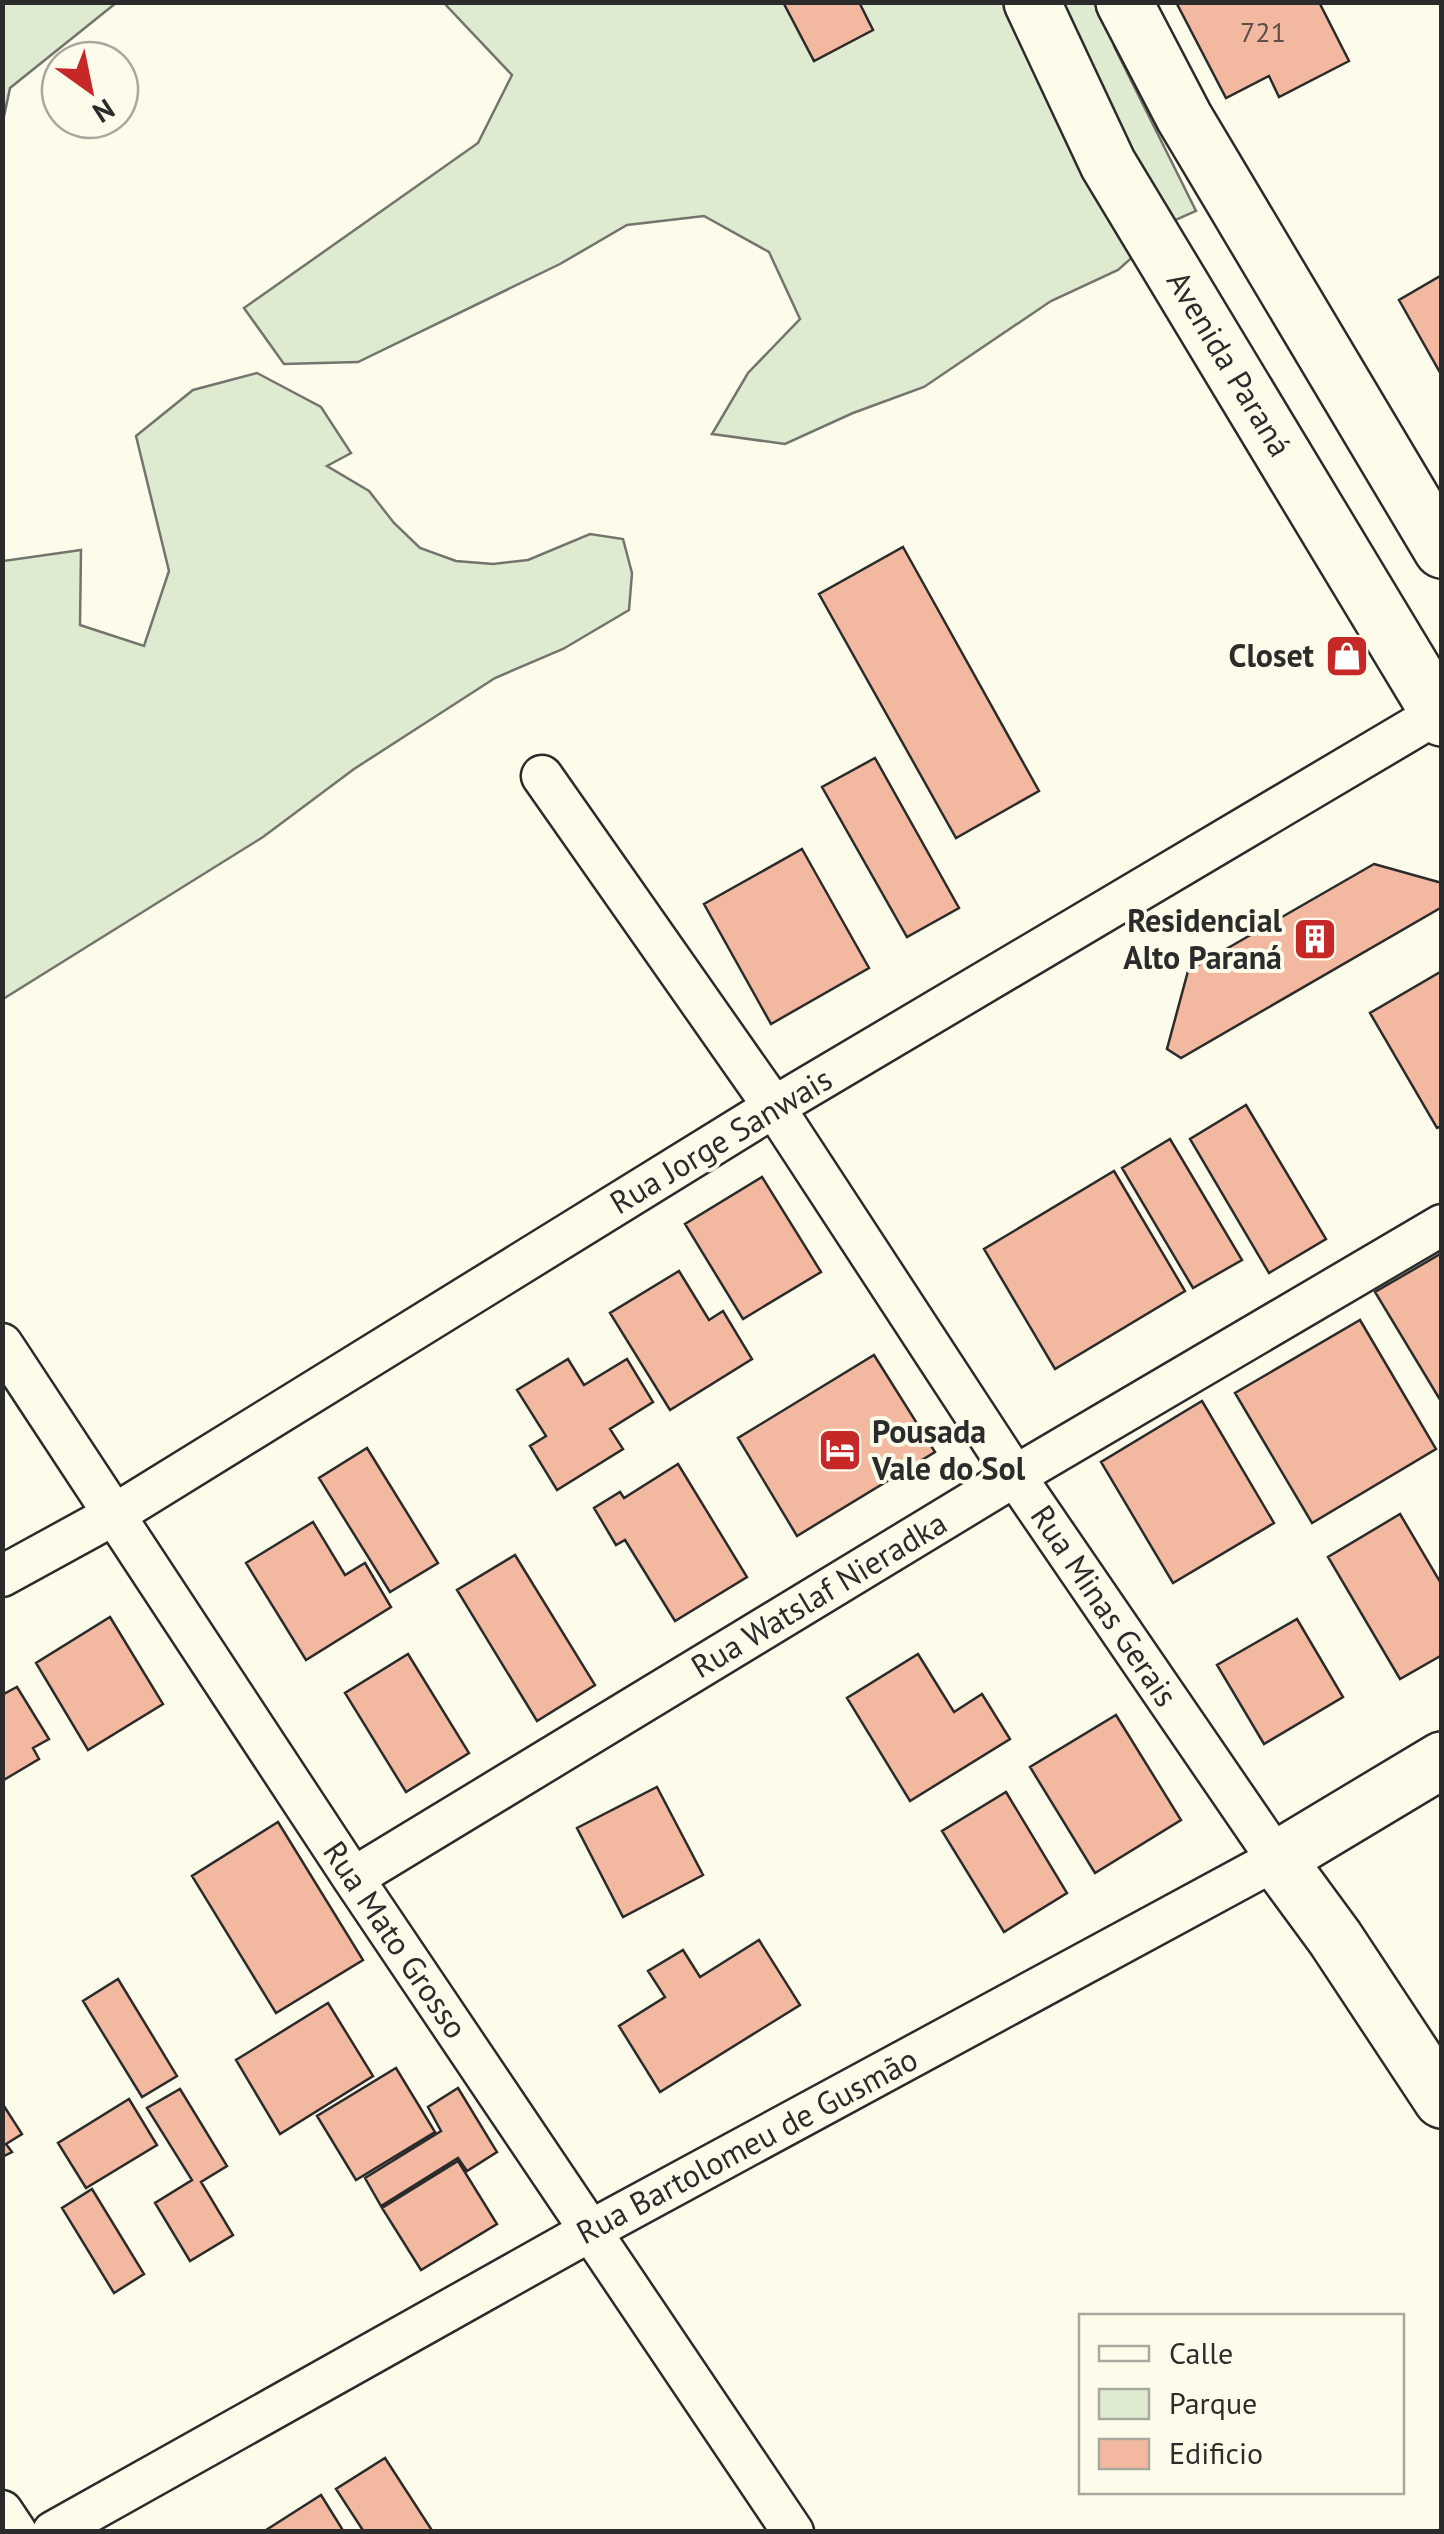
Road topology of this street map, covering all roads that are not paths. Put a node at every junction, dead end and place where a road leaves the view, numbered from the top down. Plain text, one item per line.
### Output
1 (1032, 2) edge
2 (1124, 2) edge
3 (1442, 550) edge
4 (1440, 714) edge
5 (542, 776) dead end
6 (774, 1107) junction
7 (1442, 1225) edge
8 (2, 1344) edge
9 (1014, 1476) junction
10 (116, 1514) junction
11 (2, 1576) edge
12 (1442, 1760) edge
13 (1277, 1859) junction
14 (353, 1878) junction
15 (1442, 2100) edge
16 (590, 2231) junction
17 (2, 2511) edge
18 (16, 2532) edge
19 (53, 2532) edge
20 (793, 2532) edge

1 - 4 main road, Avenida Paraná
2 - 3 main road
4 - 6 street, Rua Jorge Sanwais
5 - 6 street, Rua Minas Gerais
6 - 9 street, Rua Minas Gerais
6 - 10 street, Rua Jorge Sanwais
7 - 9 street, Rua Watslaf Nieradka
8 - 10 street, Rua Mato Grosso
9 - 13 street, Rua Minas Gerais
9 - 14 street, Rua Watslaf Nieradka
10 - 11 street, Rua Jorge Sanwais
10 - 14 street, Rua Mato Grosso
12 - 13 main road, Rua Bartolomeu de Gusmão
13 - 15 main road, Rua Minas Gerais
13 - 16 street, Rua Bartolomeu de Gusmão
14 - 16 street, Rua Mato Grosso
16 - 19 street, Rua Bartolomeu de Gusmão
16 - 20 street, Rua Mato Grosso
17 - 18 street

